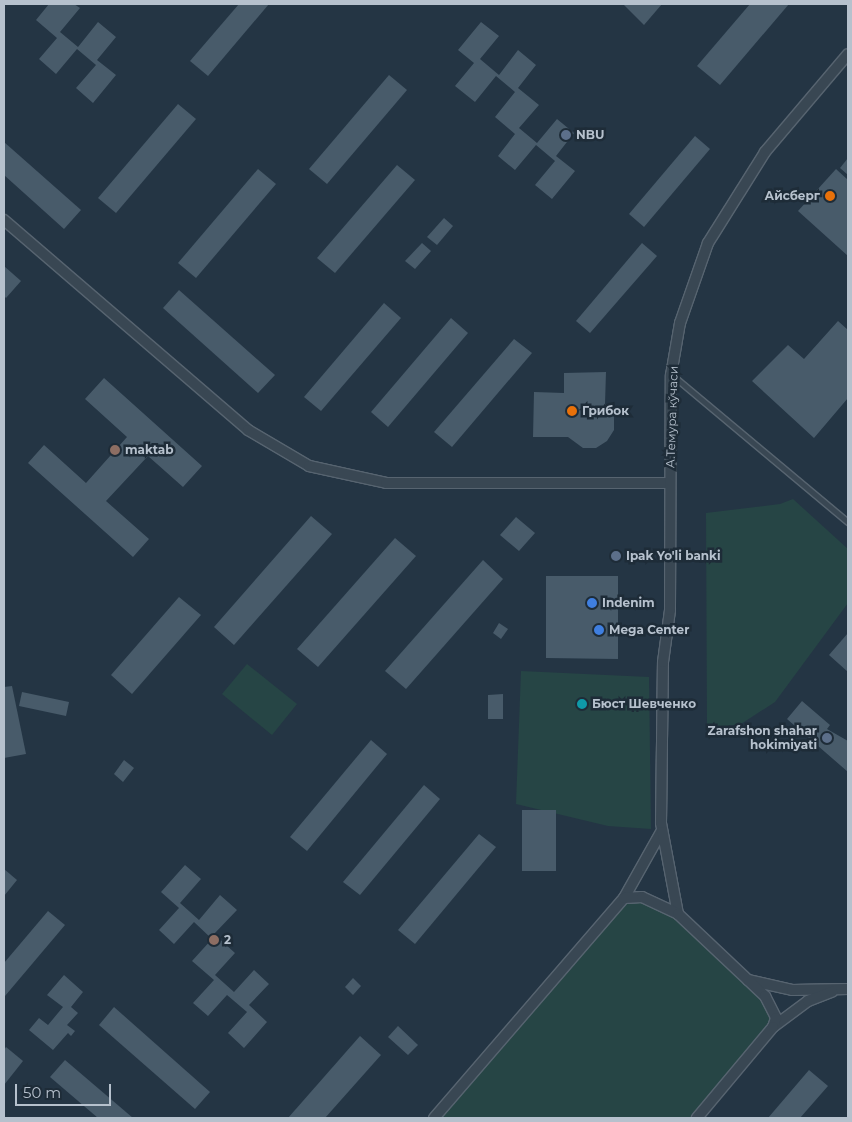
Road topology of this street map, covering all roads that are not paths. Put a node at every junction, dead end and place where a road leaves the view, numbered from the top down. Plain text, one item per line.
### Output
1 (848, 54) edge
2 (4, 220) edge
3 (671, 375) junction
4 (670, 483) junction
5 (848, 522) edge
6 (661, 832) junction
7 (624, 898) junction
8 (678, 914) junction
9 (748, 980) junction
10 (837, 990) junction
11 (848, 990) edge
12 (774, 1027) junction
13 (434, 1118) edge
14 (697, 1118) edge

1 - 3 street, А.Темура кўчаси
2 - 4 street
3 - 4 street, А.Темура кўчаси
3 - 5 lane
4 - 6 street, А.Темура кўчаси
6 - 7 street
6 - 8 street
7 - 8 street
7 - 13 street
8 - 9 street
9 - 10 street
9 - 12 street
10 - 11 street
10 - 12 street
12 - 14 street

